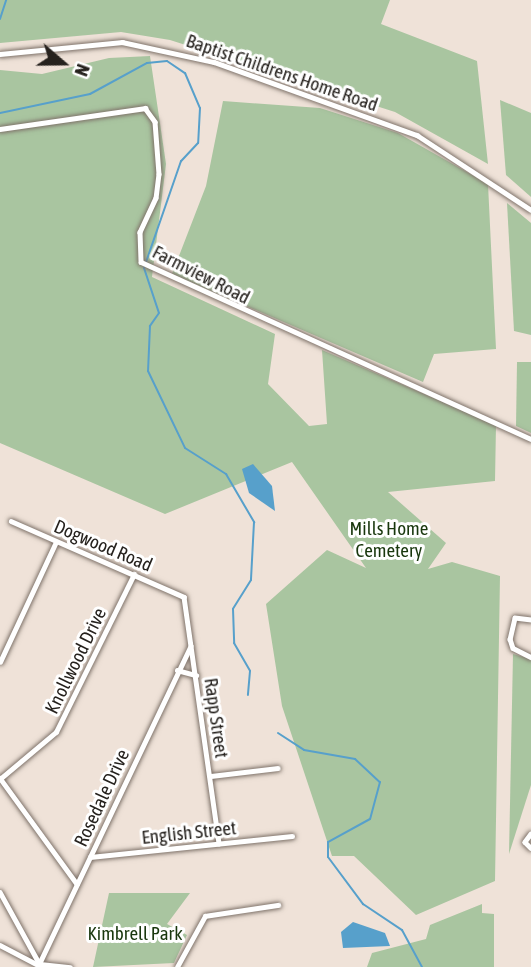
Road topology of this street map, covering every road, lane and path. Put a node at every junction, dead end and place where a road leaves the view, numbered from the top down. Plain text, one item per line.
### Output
1 (0, 54) edge
2 (0, 130) edge
3 (531, 210) edge
4 (531, 439) edge
5 (11, 521) dead end
6 (56, 542) junction
7 (134, 574) junction
8 (184, 597) joint
9 (531, 620) edge
10 (191, 645) junction
11 (531, 657) edge
12 (0, 662) edge
13 (177, 670) junction
14 (196, 675) junction
15 (278, 768) dead end
16 (211, 776) junction
17 (0, 778) edge
18 (529, 835) edge
19 (292, 836) dead end
20 (219, 844) junction
21 (531, 848) edge
22 (89, 858) junction
23 (77, 884) junction
24 (0, 892) edge
25 (278, 905) dead end
26 (0, 945) edge
27 (41, 966) edge
28 (70, 967) edge
29 (177, 967) edge

1 - 3 street, Baptist Childrens Home Road
2 - 4 street, Farmview Road
5 - 6 street, Dogwood Road
6 - 7 street, Dogwood Road
6 - 12 street
7 - 8 street, Dogwood Road
7 - 17 street, Knollwood Drive
8 - 10 street, Rapp Street
9 - 11 street
10 - 13 street, Rosedale Drive
10 - 14 street, Rapp Street
13 - 14 street
13 - 22 street, Rosedale Drive
14 - 16 street, Rapp Street
15 - 16 street
16 - 20 street, Rapp Street
17 - 23 street
18 - 21 street
19 - 20 street, English Street
20 - 22 street, English Street
22 - 23 street, Rosedale Drive
23 - 27 street, Rosedale Drive
24 - 27 street
25 - 29 street
26 - 27 street
27 - 28 street

